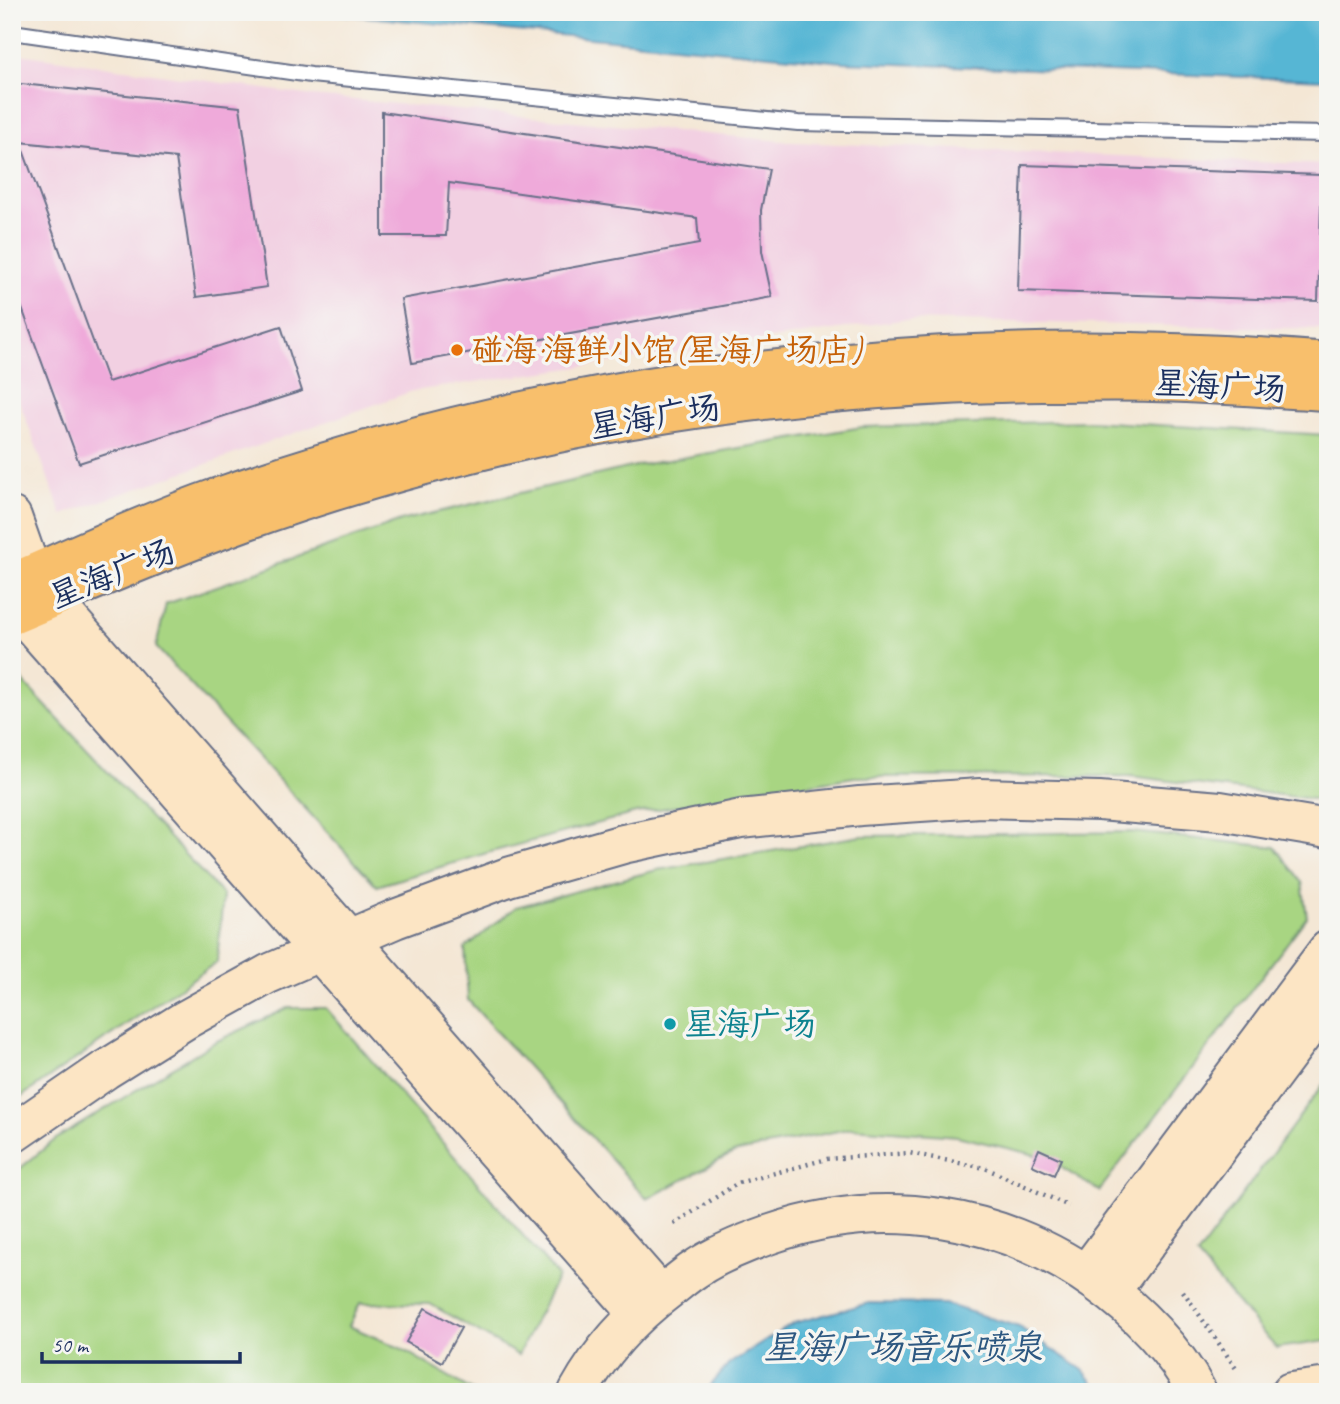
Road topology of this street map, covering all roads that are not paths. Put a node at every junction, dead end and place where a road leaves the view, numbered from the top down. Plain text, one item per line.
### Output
1 (12, 33) edge
2 (1328, 134) edge
3 (1328, 362) edge
4 (1328, 391) edge
5 (12, 517) edge
6 (23, 597) edge
7 (1328, 829) edge
8 (335, 945) junction
9 (1328, 950) edge
10 (1328, 1000) edge
11 (12, 1134) edge
12 (1098, 1283) junction
13 (650, 1305) junction
14 (1328, 1387) edge
15 (578, 1392) edge
16 (1198, 1392) edge
17 (1291, 1392) edge

1 - 2 lane
3 - 6 highway, 星海广场
4 - 6 highway, 星海广场
5 - 6 street
6 - 8 street
7 - 8 street
8 - 11 street
8 - 13 street
9 - 12 street
10 - 12 street
12 - 13 street
12 - 16 street
13 - 15 street
14 - 17 street

